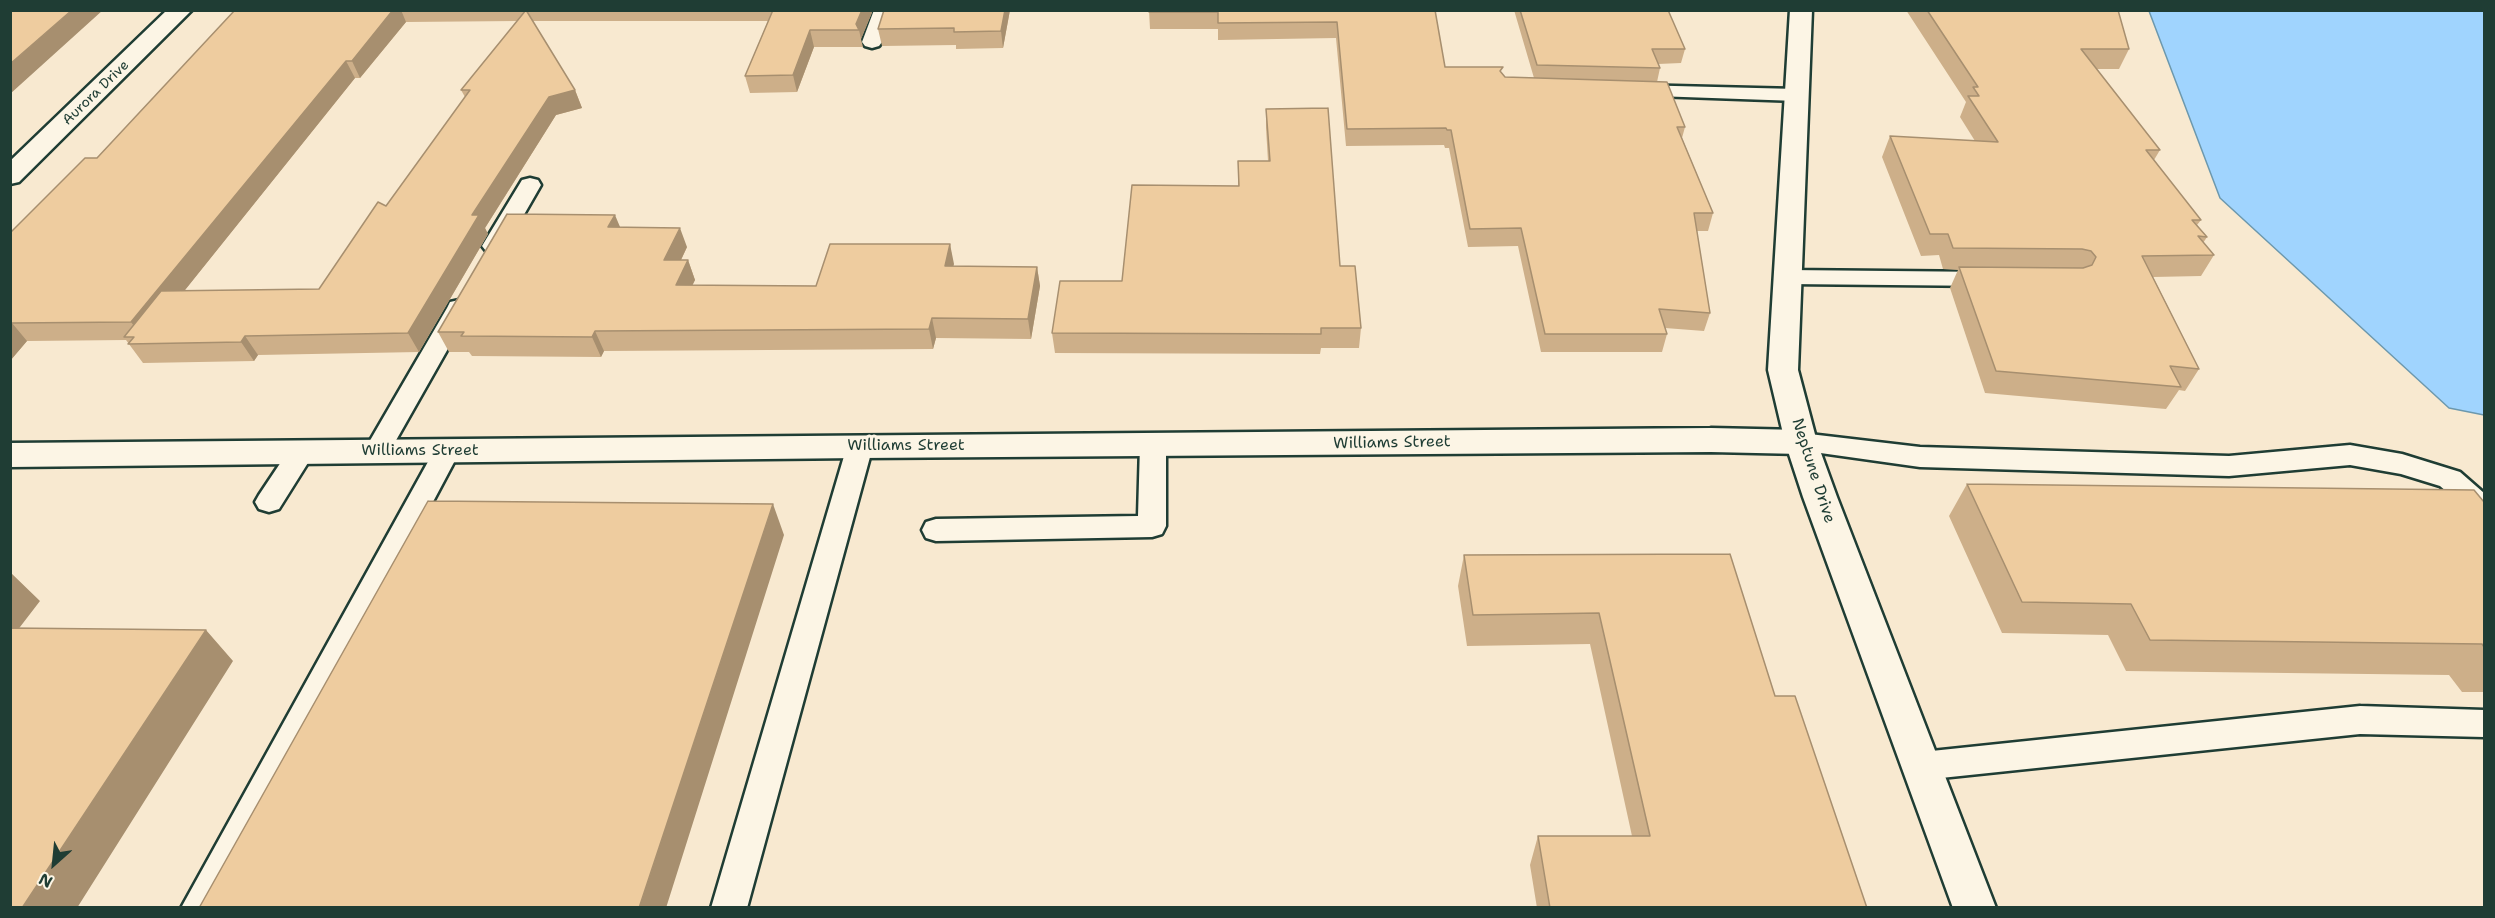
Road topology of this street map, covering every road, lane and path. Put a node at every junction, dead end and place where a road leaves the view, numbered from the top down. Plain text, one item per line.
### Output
1 (181, 10) edge
2 (883, 10) edge
3 (1801, 10) edge
4 (872, 42) dead end
5 (1617, 91) edge
6 (1797, 95) junction
7 (10, 176) edge
8 (530, 185) dead end
9 (1788, 277) junction
10 (2012, 279) edge
11 (1801, 442) junction
12 (1152, 445) junction
13 (860, 446) junction
14 (302, 451) junction
15 (377, 451) junction
16 (447, 451) junction
17 (10, 454) edge
18 (269, 502) dead end
19 (2484, 508) edge
20 (936, 530) dead end
21 (2484, 724) edge
22 (1922, 766) junction
23 (198, 908) edge
24 (729, 908) edge
25 (1975, 908) edge

1 - 7 street, Aurora Drive
2 - 4 lane
3 - 6 street, Neptune Drive
5 - 6 lane
6 - 9 street, Neptune Drive
8 - 15 lane
9 - 10 lane
9 - 11 street, Neptune Drive
11 - 12 street, Williams Street
11 - 19 lane
11 - 22 street, Neptune Drive
12 - 13 street, Williams Street
12 - 20 lane
13 - 16 street, Williams Street
13 - 24 lane
14 - 15 street, Williams Street
14 - 17 street, Williams Street
14 - 18 lane
15 - 16 street, Williams Street
16 - 23 lane
21 - 22 lane
22 - 25 street, Neptune Drive

